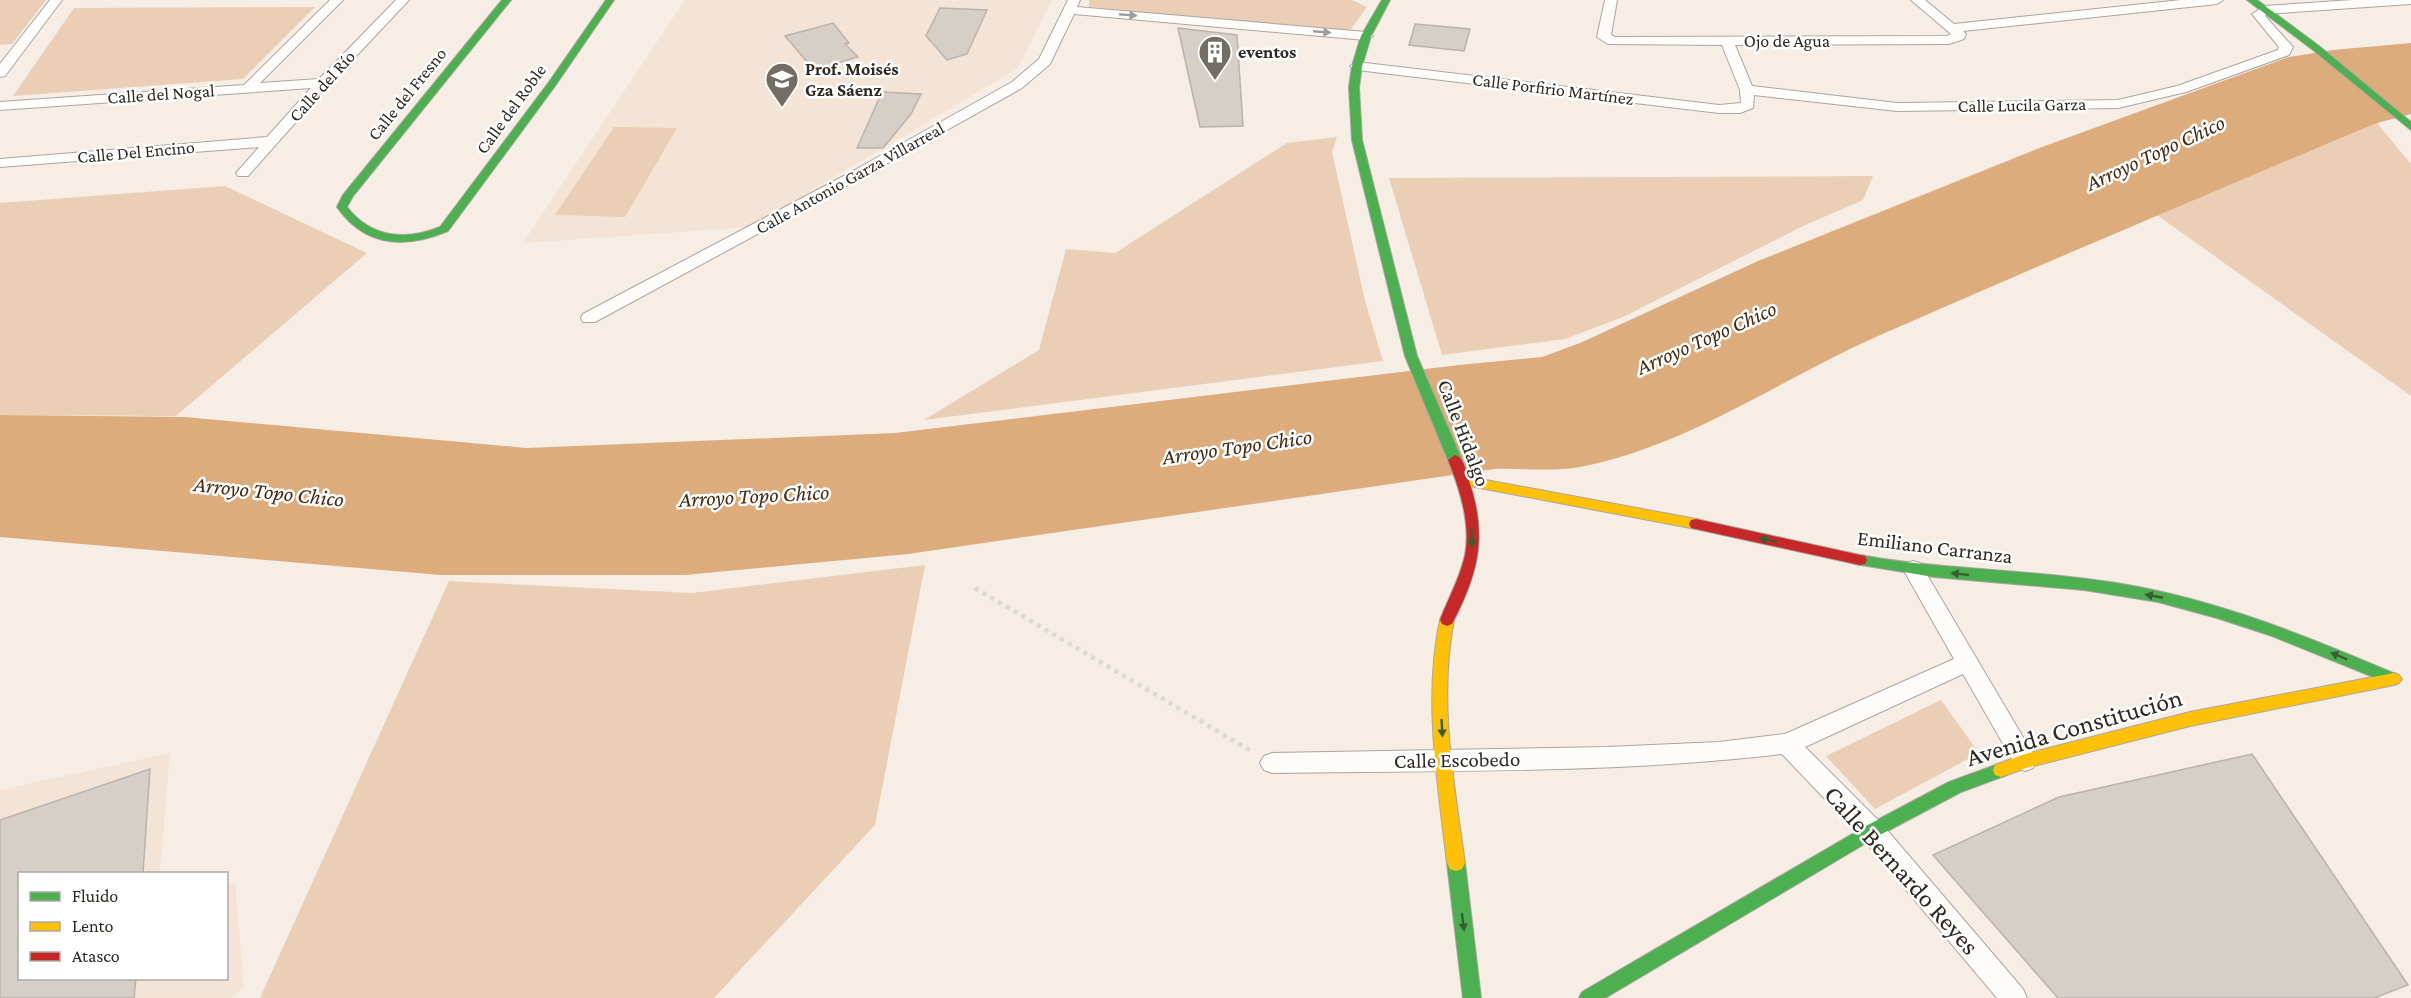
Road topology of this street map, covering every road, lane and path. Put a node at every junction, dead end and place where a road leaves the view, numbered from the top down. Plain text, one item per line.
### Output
1 (56, 0) edge
2 (337, 0) edge
3 (403, 0) edge
4 (507, 0) edge
5 (610, 0) edge
6 (1386, 0) edge
7 (1611, 0) edge
8 (1917, 0) edge
9 (2217, 0) edge
10 (2252, 0) edge
11 (2411, 0) edge
12 (1072, 5) edge
13 (2265, 10) junction
14 (1956, 31) junction
15 (1366, 36) junction
16 (1727, 42) junction
17 (0, 49) edge
18 (11, 54) edge
19 (1357, 66) junction
20 (0, 73) edge
21 (323, 83) junction
22 (248, 88) junction
23 (1747, 90) junction
24 (0, 106) edge
25 (2411, 127) edge
26 (273, 141) junction
27 (0, 163) edge
28 (243, 173) dead end
29 (435, 234) joint
30 (589, 318) dead end
31 (1461, 475) junction
32 (1913, 569) junction
33 (975, 588) dead end
34 (1968, 662) junction
35 (2411, 677) edge
36 (2393, 679) junction
37 (1787, 744) junction
38 (1443, 760) junction
39 (2025, 760) junction
40 (1272, 763) joint
41 (1872, 831) junction
42 (1472, 998) edge
43 (1588, 998) edge
44 (2014, 998) edge

1 - 18 street
2 - 22 street
3 - 21 street, Calle del Río
4 - 29 street, Calle del Fresno
5 - 29 street, Calle del Roble
6 - 15 street, Calle Hidalgo
7 - 16 street, Ojo de Agua
8 - 14 street
9 - 14 street, Ojo de Agua
10 - 13 street
11 - 13 lane
12 -> 15 street
12 - 30 street, Calle Antonio Garza Villarreal
13 - 23 street, Calle Lucila Garza
13 - 25 street
14 - 16 street, Ojo de Agua
15 - 19 street, Calle Hidalgo
16 - 23 street
17 - 18 street
18 - 20 street
19 - 23 street, Calle Porfirio Martínez
19 - 31 street, Calle Hidalgo
21 - 22 street, Calle del Nogal
21 - 26 street, Calle del Río
22 - 24 street, Calle del Nogal
26 - 27 street, Calle Del Encino
26 - 28 street, Calle del Río
32 -> 31 street, Emiliano Carranza
31 -> 38 street, Calle Hidalgo
32 - 34 street
36 -> 32 street, Emiliano Carranza
33 - 40 path
34 - 37 street, Calle Escobedo
34 - 39 street
35 - 36 street, Avenida Constitución
36 - 39 street, Avenida Constitución
37 - 38 street, Calle Escobedo
37 - 41 street, Calle Bernardo Reyes
38 - 40 street, Calle Escobedo
38 -> 42 street, Calle Hidalgo
39 - 41 street, Avenida Constitución
41 - 43 street, Avenida Constitución
41 - 44 street, Calle Bernardo Reyes

